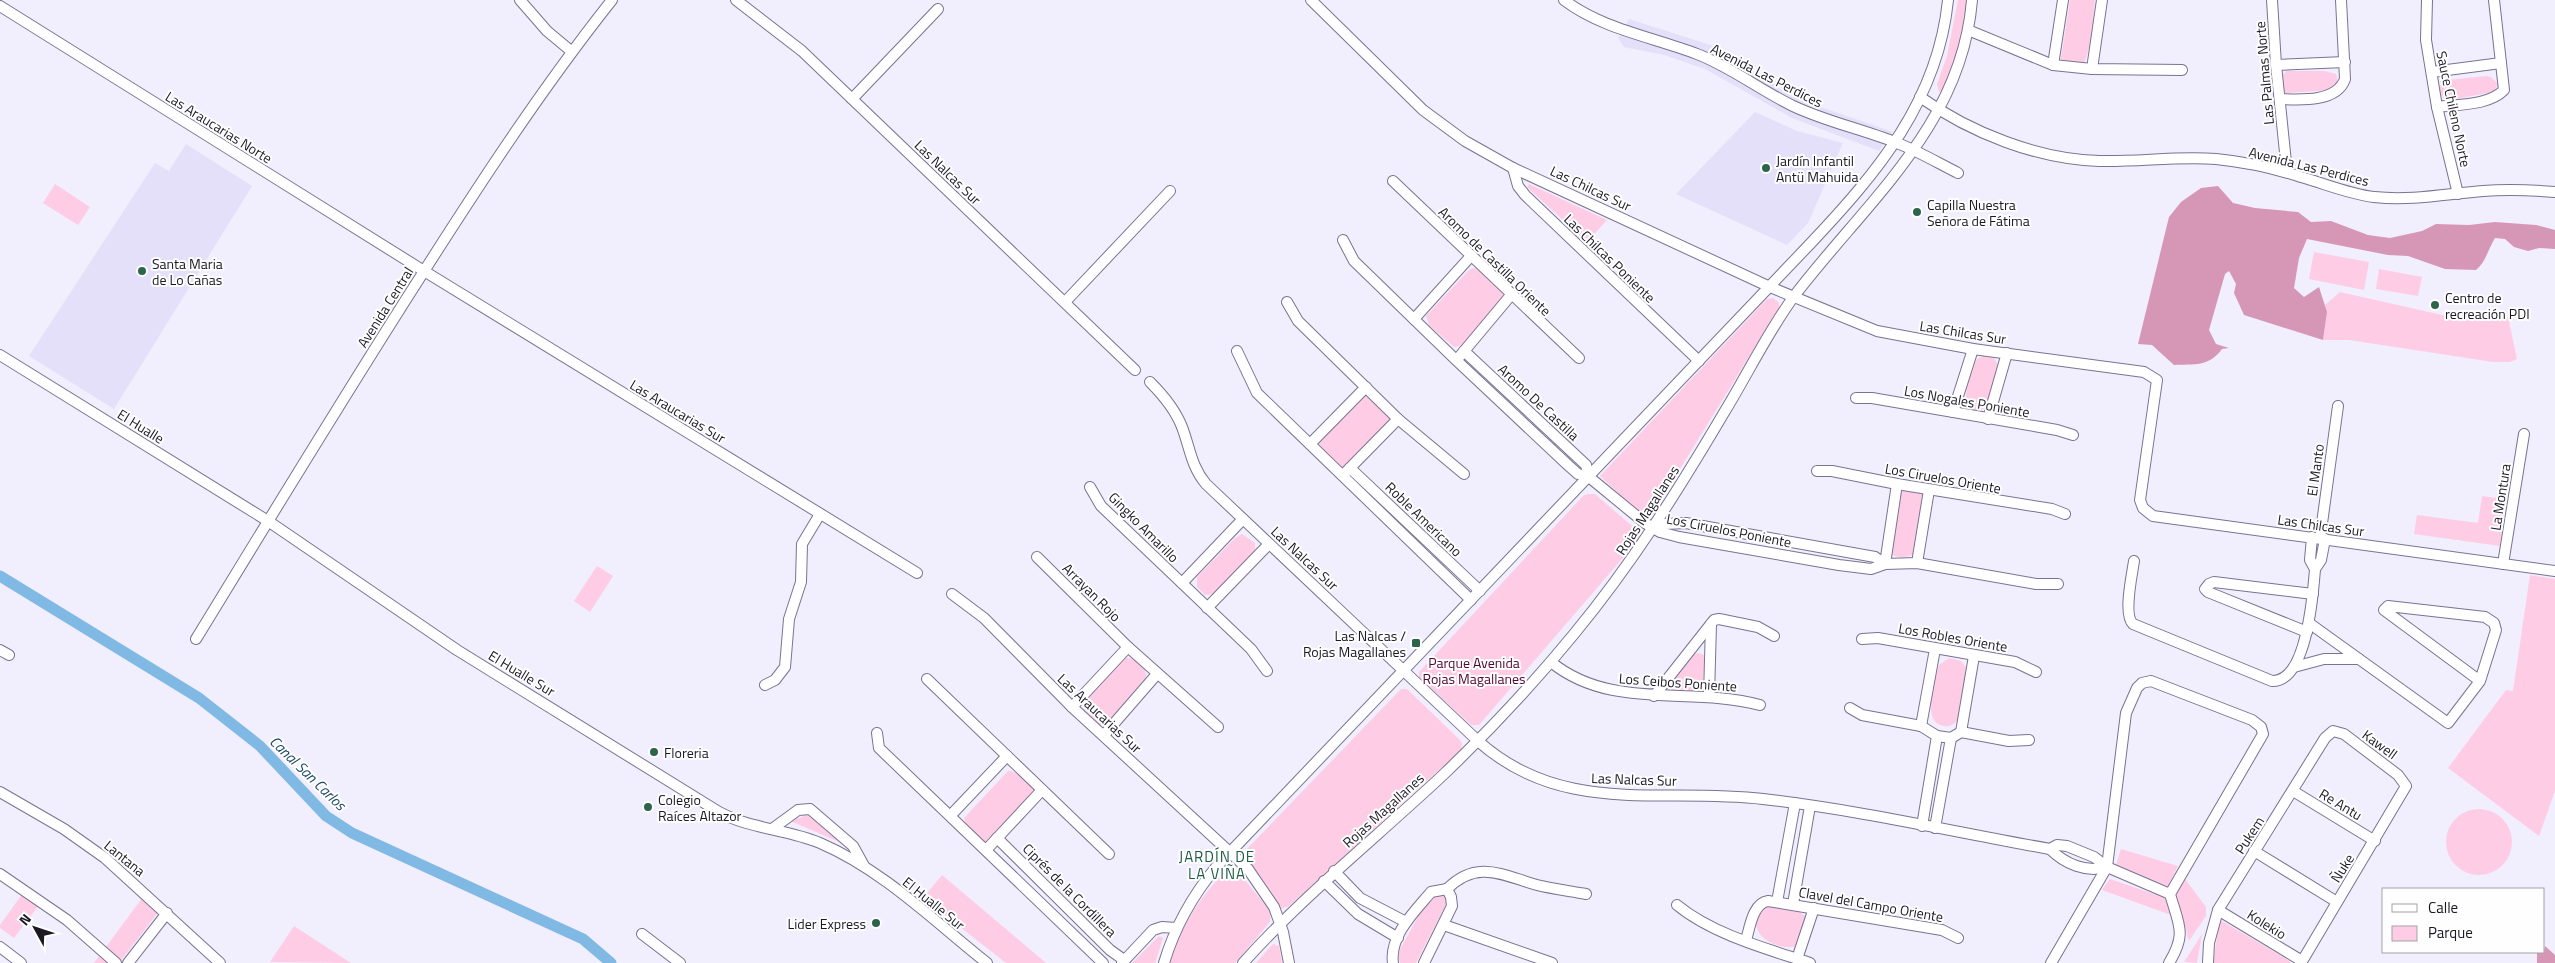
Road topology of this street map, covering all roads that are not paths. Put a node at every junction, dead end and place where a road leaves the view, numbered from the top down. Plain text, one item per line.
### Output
1 (520, 0) edge
2 (612, 0) edge
3 (736, 0) edge
4 (1311, 0) edge
5 (1564, 0) edge
6 (1948, 0) edge
7 (1972, 0) edge
8 (2062, 0) edge
9 (2102, 0) edge
10 (2272, 0) edge
11 (2342, 0) edge
12 (2427, 0) edge
13 (2494, 0) edge
14 (0, 6) edge
15 (938, 9) dead end
16 (1968, 30) junction
17 (571, 51) junction
18 (2345, 62) junction
19 (2501, 63) junction
20 (2053, 65) junction
21 (2276, 65) junction
22 (2092, 69) junction
23 (2182, 70) dead end
24 (2432, 72) junction
25 (1920, 97) junction
26 (852, 99) junction
27 (2280, 99) junction
28 (2437, 107) junction
29 (1939, 110) junction
30 (1897, 142) junction
31 (1915, 151) junction
32 (1513, 168) junction
33 (2287, 172) junction
34 (1958, 173) dead end
35 (1393, 181) dead end
36 (1170, 192) dead end
37 (2555, 192) edge
38 (2458, 194) junction
39 (1343, 240) dead end
40 (1471, 256) junction
41 (424, 272) junction
42 (1770, 287) junction
43 (1511, 295) junction
44 (1793, 297) junction
45 (1065, 302) junction
46 (1287, 302) dead end
47 (1414, 320) junction
48 (1973, 349) junction
49 (1237, 350) dead end
50 (1464, 350) junction
51 (2007, 353) junction
52 (0, 355) edge
53 (1580, 358) dead end
54 (1456, 360) junction
55 (1699, 361) junction
56 (1135, 370) dead end
57 (1150, 382) dead end
58 (1366, 386) junction
59 (1856, 398) dead end
60 (2338, 406) dead end
61 (1953, 412) junction
62 (1988, 419) junction
63 (1398, 420) junction
64 (2524, 434) dead end
65 (2073, 435) dead end
66 (1310, 444) junction
67 (1350, 468) junction
68 (1816, 471) dead end
69 (1464, 474) dead end
70 (1342, 476) junction
71 (1589, 477) junction
72 (1897, 484) junction
73 (1090, 487) dead end
74 (1929, 490) junction
75 (820, 514) junction
76 (2065, 514) dead end
77 (1243, 519) junction
78 (268, 522) junction
79 (1654, 528) junction
80 (2319, 538) junction
81 (1269, 544) junction
82 (1037, 557) dead end
83 (2134, 561) dead end
84 (1885, 564) junction
85 (1918, 564) junction
86 (2503, 564) junction
87 (2555, 571) edge
88 (917, 573) dead end
89 (1182, 583) junction
90 (2058, 584) dead end
91 (1480, 591) junction
92 (952, 594) dead end
93 (2313, 594) junction
94 (1471, 600) junction
95 (1208, 608) junction
96 (1711, 623) junction
97 (2308, 628) junction
98 (1774, 636) dead end
99 (196, 639) dead end
100 (1862, 639) dead end
101 (1128, 647) junction
102 (1935, 649) junction
103 (1974, 656) junction
104 (2361, 660) junction
105 (1551, 662) junction
106 (2294, 667) junction
107 (1267, 671) dead end
108 (1403, 671) junction
109 (2036, 672) dead end
110 (1157, 674) junction
111 (927, 679) dead end
112 (2480, 681) junction
113 (765, 685) dead end
114 (1654, 696) junction
115 (1709, 696) junction
116 (1760, 705) dead end
117 (1072, 707) junction
118 (1850, 708) dead end
119 (1921, 726) junction
120 (1218, 727) dead end
121 (2333, 731) joint
122 (1961, 732) junction
123 (877, 733) dead end
124 (1104, 735) junction
125 (1937, 736) junction
126 (1951, 738) junction
127 (2029, 740) dead end
128 (1478, 741) junction
129 (1007, 756) junction
130 (2406, 786) joint
131 (1042, 790) junction
132 (2293, 791) junction
133 (0, 792) edge
134 (1795, 803) junction
135 (1810, 806) junction
136 (951, 815) junction
137 (1922, 826) junction
138 (1936, 828) junction
139 (772, 829) junction
140 (997, 838) junction
141 (2375, 841) junction
142 (986, 849) junction
143 (2050, 849) junction
144 (1230, 852) junction
145 (2254, 852) junction
146 (1109, 854) dead end
147 (864, 866) junction
148 (2107, 868) junction
149 (1334, 871) junction
150 (0, 874) edge
151 (1324, 881) junction
152 (1447, 890) junction
153 (1586, 894) dead end
154 (2170, 894) junction
155 (1778, 902) junction
156 (2337, 902) junction
157 (1793, 904) junction
158 (1677, 905) dead end
159 (1814, 908) junction
160 (2218, 910) junction
161 (167, 913) junction
162 (1406, 922) junction
163 (1280, 924) junction
164 (1444, 925) junction
165 (1176, 928) junction
166 (642, 934) dead end
167 (1398, 938) junction
168 (1958, 938) dead end
169 (1746, 940) junction
170 (0, 947) edge
171 (1797, 959) junction
172 (1123, 962) edge
173 (2301, 962) edge
174 (21, 963) edge
175 (116, 963) edge
176 (128, 963) edge
177 (220, 963) edge
178 (680, 963) edge
179 (987, 963) edge
180 (1103, 963) edge
181 (1164, 963) edge
182 (1243, 963) edge
183 (1289, 963) edge
184 (1393, 963) edge
185 (1424, 963) edge
186 (1552, 963) edge
187 (1810, 963) edge
188 (2051, 963) edge
189 (2169, 963) edge
190 (2208, 963) edge

1 - 17 street
2 - 17 street, Avenida Central
3 - 26 street, Las Nalcas Sur
4 - 32 street, Las Chilcas Sur
5 - 30 street, Avenida Las Perdices
6 - 25 street
7 - 16 street, Rojas Magallanes
8 - 20 street
9 - 22 street
10 - 21 street, Las Palmas Norte
11 - 18 street
12 - 24 street, Sauce Chileno Norte
13 - 19 street
14 - 41 street, Las Araucarias Norte
15 - 26 street
16 - 20 street
16 - 29 street, Rojas Magallanes
17 - 41 street, Avenida Central
18 - 21 street
18 - 27 street
19 - 24 street
19 - 28 street
20 - 22 street
21 - 27 street, Las Palmas Norte
22 - 23 street
24 - 28 street, Sauce Chileno Norte
25 - 29 street, Avenida Las Perdices
25 - 30 street
26 - 45 street, Las Nalcas Sur
27 - 33 street, Las Palmas Norte
28 - 38 street, Sauce Chileno Norte
29 - 31 street, Rojas Magallanes
29 - 33 street, Avenida Las Perdices
30 - 31 street, Avenida Las Perdices
30 - 42 street
31 - 34 street, Avenida Las Perdices
31 - 44 street, Rojas Magallanes
32 - 42 street, Las Chilcas Sur
32 - 55 street, Las Chilcas Poniente
33 - 38 street, Avenida Las Perdices
35 - 40 street, Aromo de Castilla Oriente
36 - 45 street
37 - 38 street, Avenida Las Perdices
39 - 47 street, Aromo De Castilla
40 - 43 street, Aromo de Castilla Oriente
40 - 47 street
41 - 75 street, Las Araucarias Sur
41 - 78 street, Avenida Central
42 - 44 street, Las Chilcas Sur
42 - 55 street
43 - 50 street
43 - 53 street, Aromo de Castilla Oriente
44 - 48 street, Las Chilcas Sur
44 - 79 street, Rojas Magallanes
45 - 56 street, Las Nalcas Sur
46 - 58 street
47 - 54 street, Aromo De Castilla
48 - 51 street, Las Chilcas Sur
48 - 61 street
49 - 66 street, Roble Americano
50 - 54 street
50 - 71 street, Aromo De Castilla
51 - 62 street
51 - 80 street, Las Chilcas Sur
52 - 78 street, El Hualle
54 - 71 street, Aromo De Castilla
55 - 71 street
57 - 77 street, Las Nalcas Sur
58 - 63 street
58 - 66 street
59 - 61 street, Los Nogales Poniente
60 - 80 street, El Manto
61 - 62 street, Los Nogales Poniente
62 - 65 street, Los Nogales Poniente
63 - 67 street
63 - 69 street
64 - 86 street, La Montura
66 - 70 street, Roble Americano
67 - 70 street
67 - 91 street, Roble Americano
68 - 72 street, Los Ciruelos Oriente
70 - 94 street, Roble Americano
71 - 79 street, Aromo De Castilla
71 - 91 street
72 - 74 street, Los Ciruelos Oriente
72 - 84 street
73 - 89 street, Gingko Amarillo
74 - 76 street, Los Ciruelos Oriente
74 - 85 street
75 - 88 street, Las Araucarias Sur
75 - 113 street
77 - 81 street, Las Nalcas Sur
77 - 89 street, Gingko Amarillo
78 - 99 street, Avenida Central
78 - 139 street, El Hualle Sur
79 - 84 street, Los Ciruelos Poniente
79 - 84 street, Los Ciruelos Poniente
79 - 105 street, Rojas Magallanes
80 - 86 street, Las Chilcas Sur
80 - 93 street, El Manto
81 - 95 street
81 - 108 street, Las Nalcas Sur
82 - 101 street, Arrayan Rojo
83 - 106 street
84 - 85 street, Los Ciruelos Poniente
85 - 90 street, Los Ciruelos Poniente
86 - 87 street, Las Chilcas Sur
89 - 95 street, Gingko Amarillo
91 - 94 street
92 - 117 street, Las Araucarias Sur
93 - 97 street, El Manto
93 - 97 street
94 - 108 street
95 - 107 street, Gingko Amarillo
96 - 98 street
96 - 114 street
96 - 115 street
97 - 104 street
97 - 106 street, El Manto
100 - 102 street, Los Robles Oriente
101 - 110 street, Arrayan Rojo
101 - 117 street
102 - 103 street, Los Robles Oriente
102 - 119 street
103 - 109 street, Los Robles Oriente
103 - 122 street
104 - 106 street
104 - 112 street
105 - 114 street, Los Ceibos Poniente
105 - 128 street, Rojas Magallanes
108 - 128 street, Las Nalcas Sur
108 - 144 street
110 - 120 street, Arrayan Rojo
110 - 124 street
111 - 129 street
112 - 112 street
114 - 115 street, Los Ceibos Poniente
115 - 116 street, Los Ceibos Poniente
117 - 124 street, Las Araucarias Sur
118 - 119 street
119 - 125 street
121 - 130 street, Kawell
121 - 132 street, Pukem
122 - 126 street
122 - 127 street
123 - 136 street, Ciprés de la Cordillera
124 - 144 street, Las Araucarias Sur
125 - 126 street
125 - 137 street
126 - 138 street
128 - 134 street, Las Nalcas Sur
128 - 149 street, Rojas Magallanes
129 - 131 street
129 - 136 street
130 - 141 street, Ñuke
131 - 140 street
131 - 146 street
132 - 141 street, Re Antu
132 - 145 street, Pukem
133 - 161 street, Lantana
134 - 135 street, Las Nalcas Sur
134 - 155 street
135 - 137 street, Las Nalcas Sur
135 - 157 street
136 - 142 street, Ciprés de la Cordillera
137 - 138 street, Las Nalcas Sur
138 - 143 street, Las Nalcas Sur
139 - 147 street, El Hualle Sur
139 - 147 street, El Hualle Sur
140 - 142 street
140 - 172 street, Ciprés de la Cordillera
141 - 156 street, Ñuke
142 - 180 street, Ciprés de la Cordillera
143 - 148 street
143 - 148 street
144 - 163 street
144 - 165 street
145 - 156 street
145 - 160 street, Pukem
147 - 179 street, El Hualle Sur
148 - 154 street
148 - 154 street
148 - 188 street
149 - 151 street, Rojas Magallanes
149 - 162 street
150 - 175 street
151 - 163 street, Rojas Magallanes
151 - 167 street
152 - 153 street
152 - 162 street
152 - 164 street
154 - 189 street
155 - 157 street, Clavel del Campo Oriente
155 - 169 street
156 - 173 street, Ñuke
157 - 159 street, Clavel del Campo Oriente
158 - 169 street
159 - 168 street, Clavel del Campo Oriente
159 - 171 street
160 - 173 street, Kolekio
160 - 190 street, Pukem
161 - 176 street
161 - 177 street, Lantana
162 - 167 street
163 - 182 street, Rojas Magallanes
163 - 183 street
164 - 185 street
164 - 186 street
165 - 172 street
165 - 181 street
166 - 178 street
167 - 184 street
169 - 171 street
170 - 174 street
171 - 187 street

